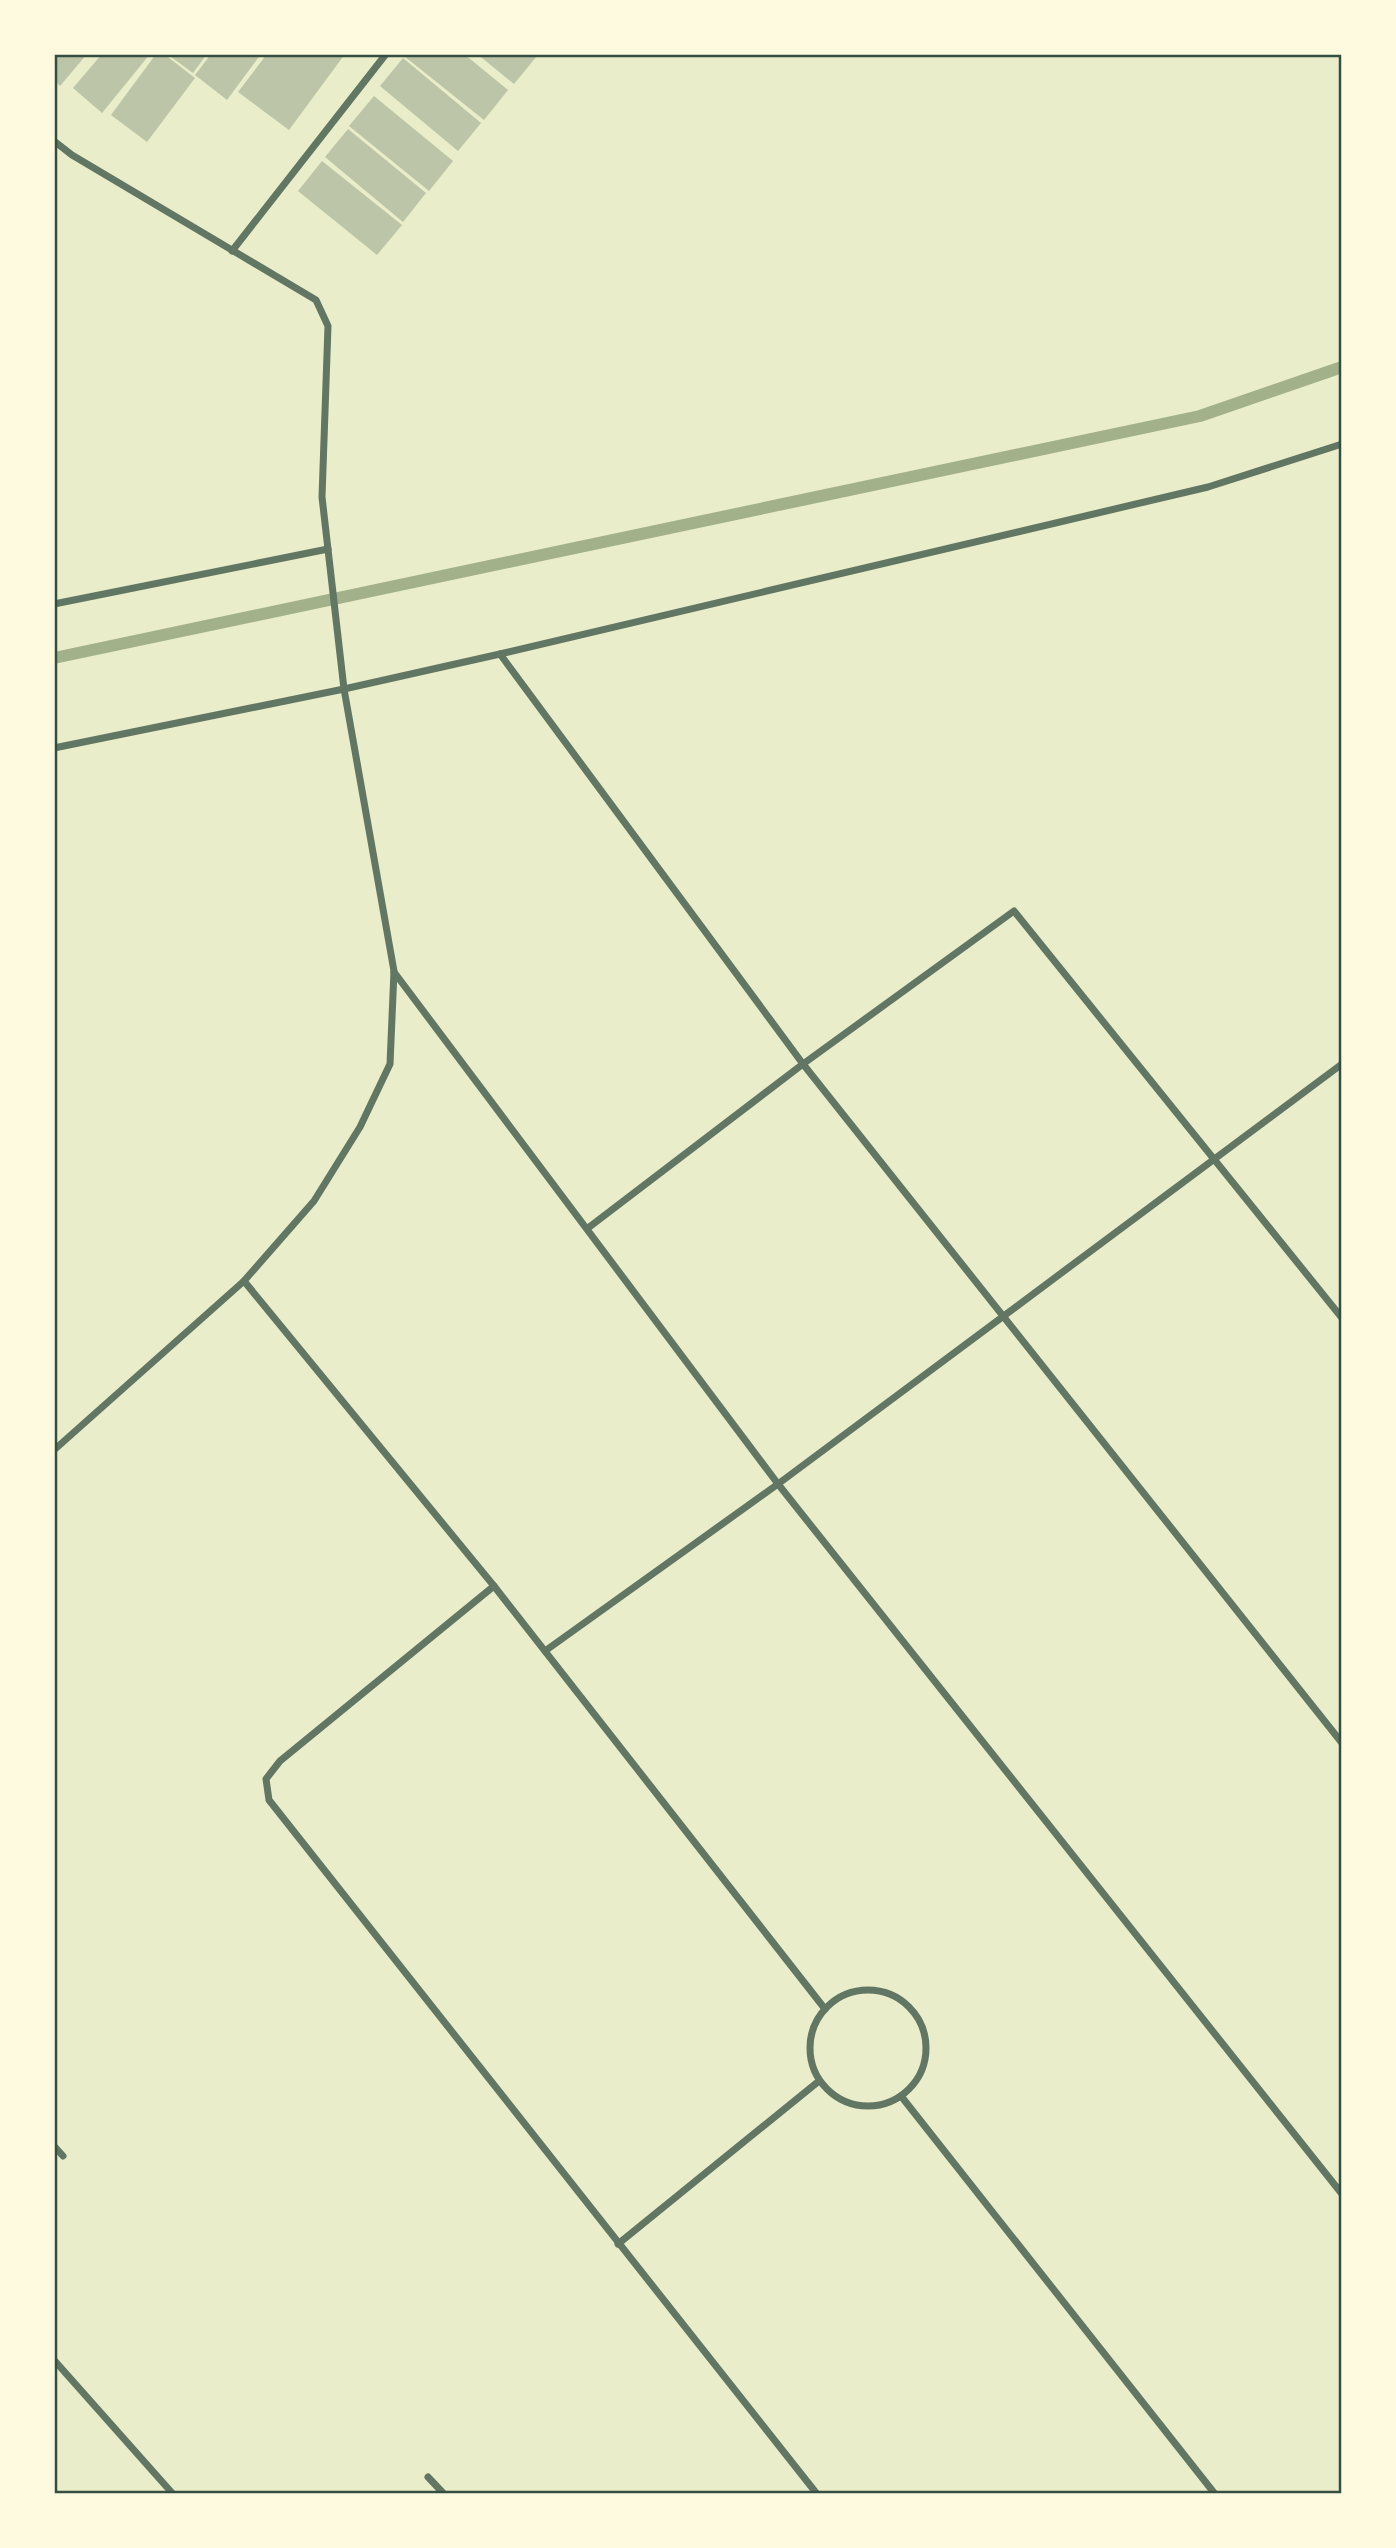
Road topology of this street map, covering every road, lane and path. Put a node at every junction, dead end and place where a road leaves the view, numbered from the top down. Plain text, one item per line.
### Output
1 (371, 54) edge
2 (386, 54) edge
3 (380, 61) junction
4 (54, 141) edge
5 (232, 251) junction
6 (1342, 444) edge
7 (328, 549) junction
8 (54, 604) edge
9 (500, 654) junction
10 (344, 689) junction
11 (54, 748) edge
12 (394, 971) junction
13 (803, 1064) junction
14 (1342, 1064) edge
15 (1215, 1158) junction
16 (588, 1228) junction
17 (244, 1281) junction
18 (1003, 1315) junction
19 (1342, 1318) edge
20 (54, 1450) edge
21 (778, 1484) junction
22 (494, 1586) junction
23 (545, 1651) junction
24 (1342, 1743) edge
25 (825, 2009) junction
26 (819, 2081) junction
27 (901, 2096) junction
28 (54, 2146) edge
29 (63, 2156) dead end
30 (1342, 2194) edge
31 (618, 2244) junction
32 (54, 2361) edge
33 (428, 2477) dead end
34 (173, 2494) edge
35 (443, 2494) edge
36 (817, 2494) edge
37 (1215, 2494) edge

1 - 3 street
2 - 3 street
3 - 5 street
4 - 5 street
5 - 7 street
6 - 9 street
7 - 8 street
7 - 10 street
9 - 10 street
9 - 13 street
10 - 11 street
10 - 12 street
12 - 16 street
12 - 17 street
13 - 15 street
13 - 16 street
13 - 18 street
14 - 15 street
15 - 18 street
15 - 19 street
16 - 21 street
17 - 20 street
17 - 22 street
18 - 21 street
18 - 24 street
21 - 23 street
21 - 30 street
22 - 23 street
22 - 31 street
23 - 25 street
25 - 26 street
25 - 27 street
26 - 27 street
26 - 31 street
27 - 37 street
28 - 29 street
31 - 36 street
32 - 34 street
33 - 35 street

